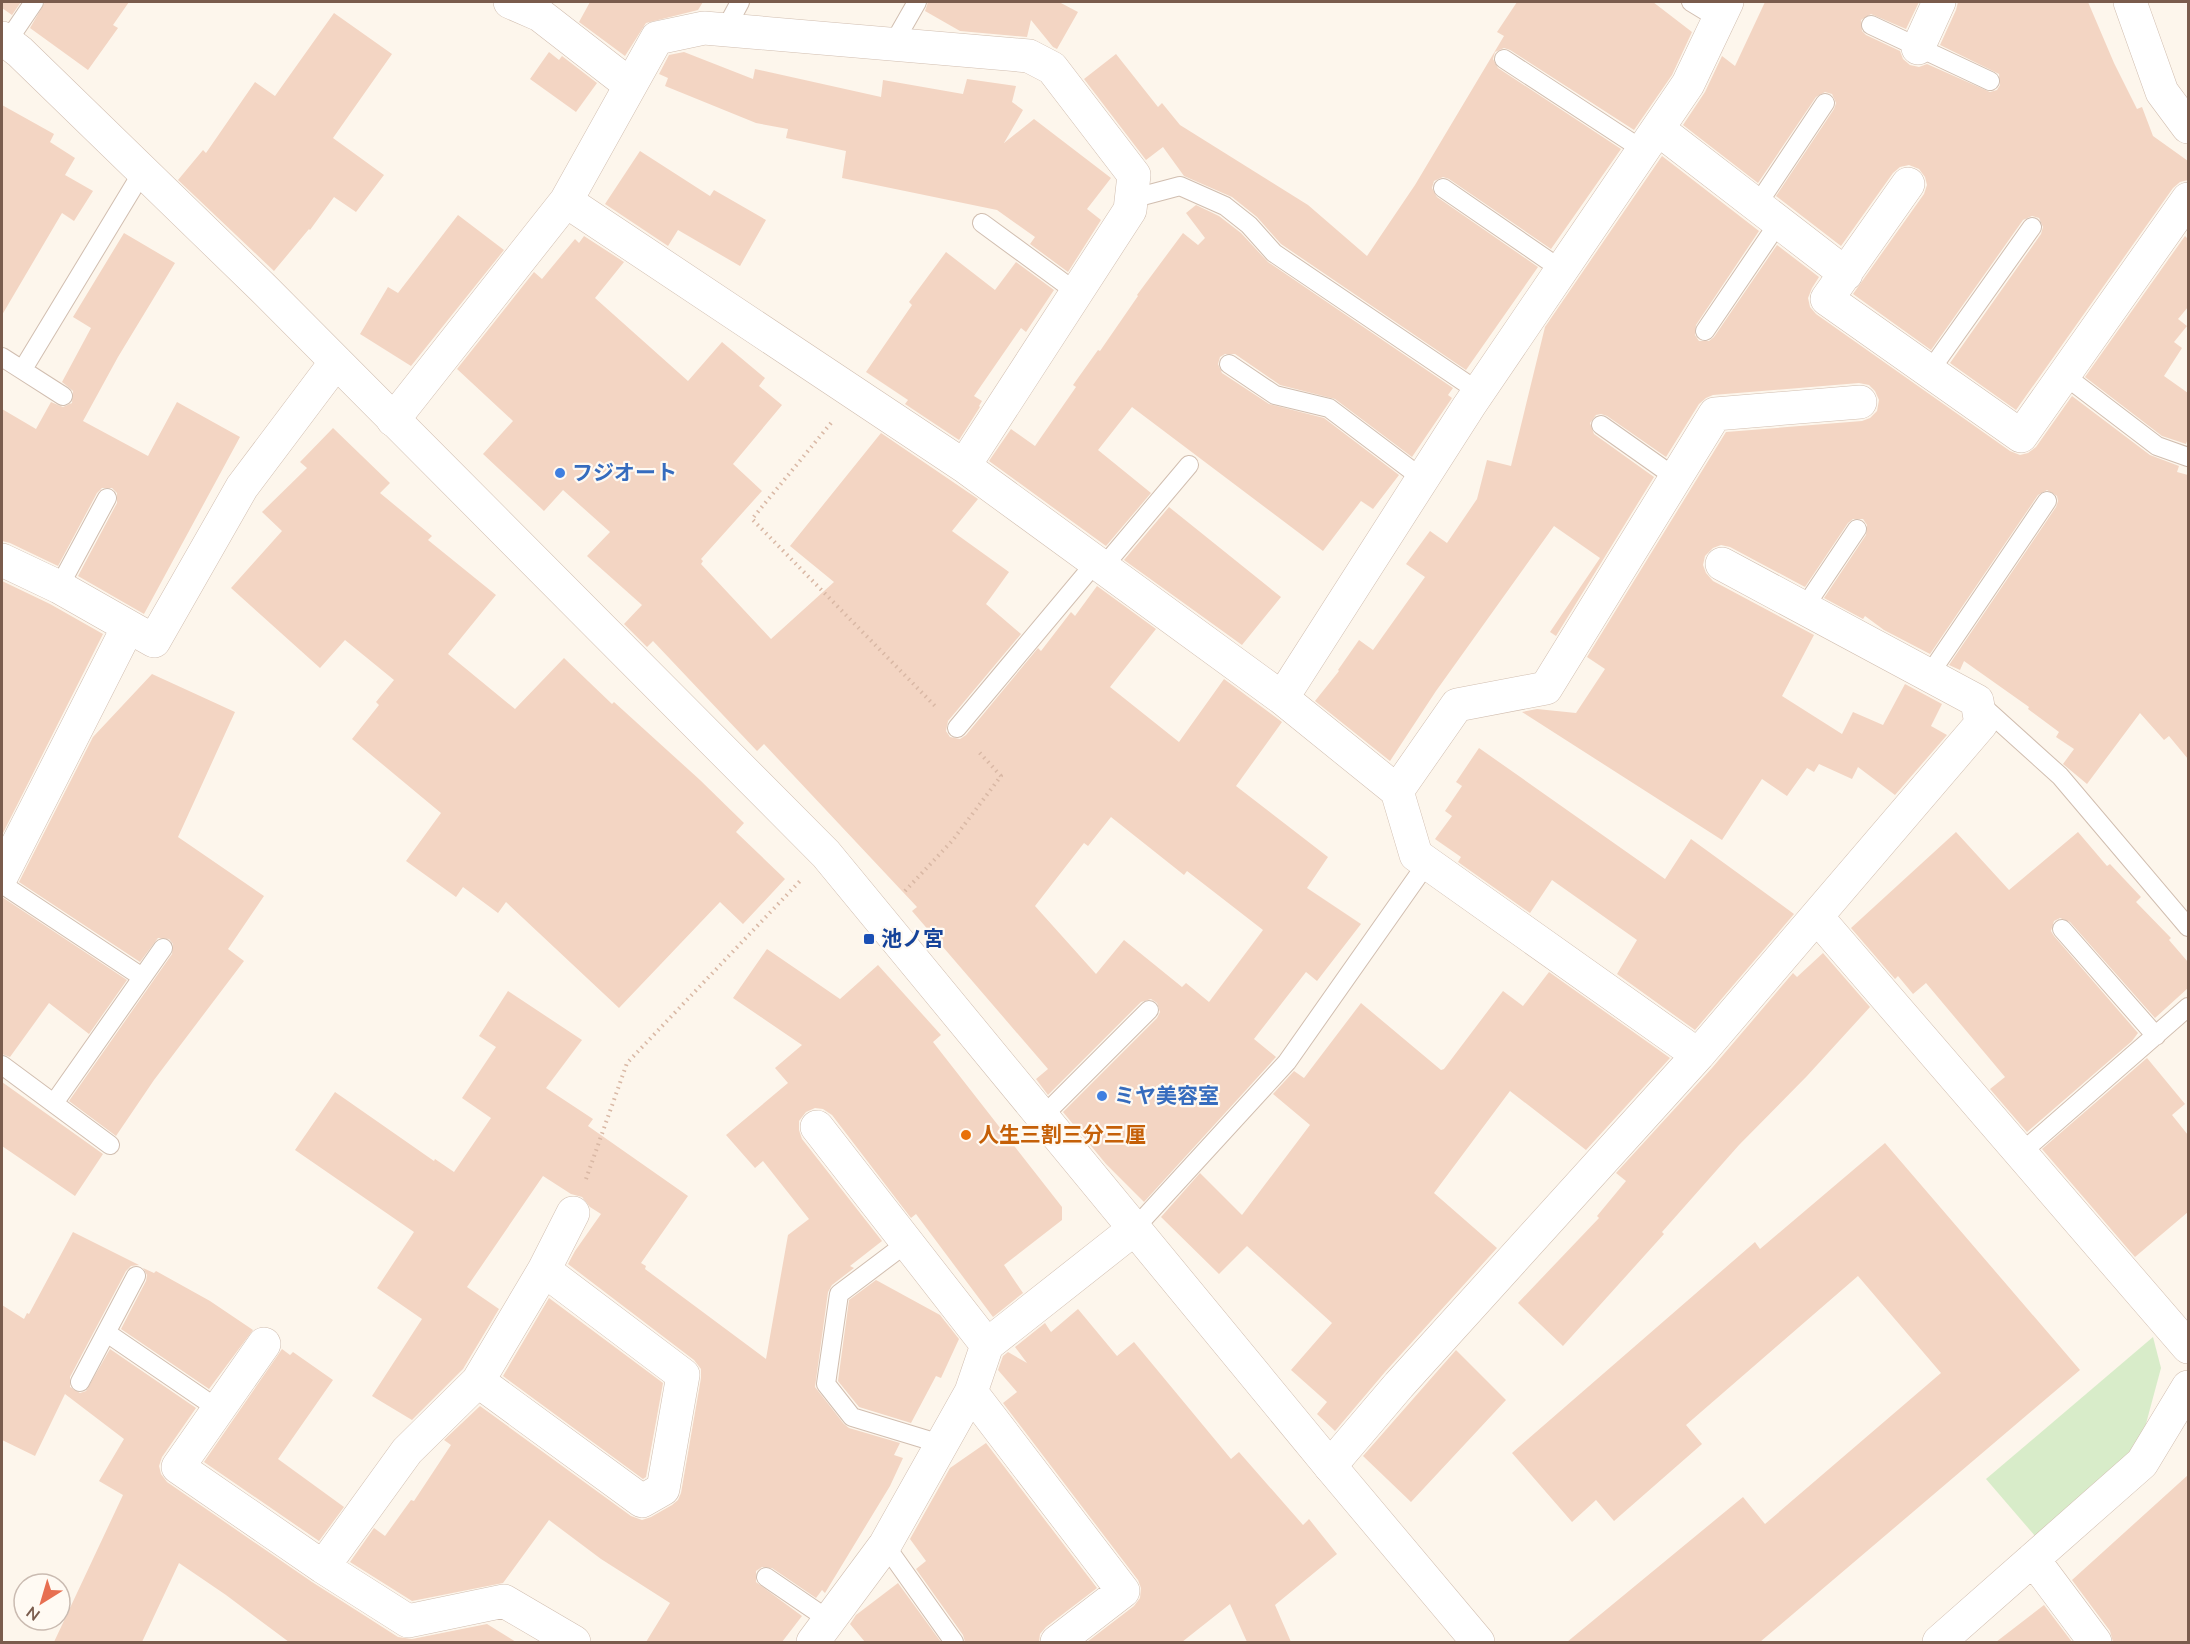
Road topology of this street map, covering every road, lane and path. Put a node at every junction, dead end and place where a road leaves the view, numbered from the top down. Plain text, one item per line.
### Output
1 (34, 2) edge
2 (510, 2) edge
3 (917, 2) edge
4 (1691, 2) edge
5 (1939, 2) edge
6 (2130, 2) edge
7 (543, 8) edge
8 (1723, 10) edge
9 (733, 16) edge
10 (1871, 25) dead end
11 (4, 40) edge
12 (893, 44) junction
13 (1918, 48) junction
14 (1504, 59) dead end
15 (1990, 81) dead end
16 (630, 85) junction
17 (1825, 103) dead end
18 (2188, 127) edge
19 (1651, 139) junction
20 (142, 171) junction
21 (1908, 184) dead end
22 (1443, 188) dead end
23 (1131, 199) junction
24 (2188, 199) edge
25 (566, 201) junction
26 (1768, 214) junction
27 (982, 223) dead end
28 (2032, 227) dead end
29 (1562, 270) junction
30 (1846, 274) junction
31 (1076, 292) junction
32 (1705, 331) dead end
33 (2, 357) edge
34 (336, 362) junction
35 (1229, 364) dead end
36 (23, 369) junction
37 (1929, 372) junction
38 (2064, 375) junction
39 (1479, 392) junction
40 (855, 393) junction
41 (63, 396) dead end
42 (1860, 402) dead end
43 (393, 420) junction
44 (1601, 425) dead end
45 (2188, 457) edge
46 (964, 465) junction
47 (1189, 465) dead end
48 (1423, 478) junction
49 (1676, 478) junction
50 (107, 498) dead end
51 (2046, 501) dead end
52 (1857, 529) dead end
53 (2, 560) edge
54 (1722, 564) dead end
55 (1099, 565) junction
56 (59, 587) junction
57 (1804, 608) junction
58 (128, 627) junction
59 (1929, 675) junction
60 (1282, 698) junction
61 (1977, 701) junction
62 (957, 728) junction
63 (1397, 791) junction
64 (826, 854) junction
65 (1427, 863) junction
66 (2, 875) edge
67 (2, 884) edge
68 (1817, 917) junction
69 (879, 918) junction
70 (2188, 927) edge
71 (2062, 929) dead end
72 (163, 948) dead end
73 (142, 977) junction
74 (2188, 1007) edge
75 (1149, 1010) dead end
76 (2156, 1036) junction
77 (1698, 1055) junction
78 (2, 1065) edge
79 (54, 1104) junction
80 (1042, 1117) junction
81 (817, 1127) dead end
82 (110, 1145) dead end
83 (2022, 1152) junction
84 (573, 1213) joint
85 (1134, 1229) junction
86 (908, 1242) junction
87 (544, 1270) junction
88 (136, 1276) dead end
89 (107, 1333) junction
90 (264, 1344) dead end
91 (987, 1345) junction
92 (2188, 1347) edge
93 (478, 1381) junction
94 (80, 1382) dead end
95 (2188, 1387) edge
96 (971, 1392) junction
97 (218, 1409) junction
98 (941, 1444) junction
99 (1330, 1466) junction
100 (885, 1545) junction
101 (2033, 1559) junction
102 (323, 1567) junction
103 (766, 1576) dead end
104 (821, 1631) edge
105 (574, 1642) edge
106 (954, 1642) edge
107 (1057, 1642) edge
108 (1478, 1642) edge
109 (1939, 1642) edge
110 (2095, 1642) edge

1 - 11 lane
2 - 7 street
3 - 12 lane
4 - 8 lane
5 - 13 street
6 - 18 street
7 - 16 street
8 - 19 street
9 - 12 street
9 - 16 street
10 - 13 lane
11 - 20 street
12 - 23 street
13 - 15 lane
14 - 19 lane
16 - 25 street
17 - 26 lane
19 - 26 street
19 - 29 street
20 - 34 street
20 - 36 lane
21 - 30 street
22 - 29 lane
23 - 31 street
23 - 39 lane
24 - 38 street
25 - 40 street
25 - 43 street
26 - 30 street
26 - 32 lane
27 - 31 lane
28 - 37 lane
29 - 39 street
30 - 37 street
31 - 46 street
33 - 36 lane
34 - 43 street
34 - 58 street
35 - 48 lane
36 - 41 lane
37 - 38 street
38 - 45 lane
39 - 48 street
40 - 46 street
40 - 62 path
42 - 49 street
43 - 64 street
44 - 49 lane
46 - 55 street
47 - 55 lane
48 - 60 street
49 - 63 street
50 - 56 lane
51 - 59 lane
52 - 57 lane
53 - 56 street
54 - 57 street
55 - 60 street
55 - 62 lane
56 - 58 street
57 - 59 street
58 - 66 street
59 - 61 street
60 - 63 street
61 - 68 street
61 - 70 lane
62 - 69 path
63 - 65 street
64 - 69 street
64 - 84 path
65 - 77 street
65 - 85 lane
67 - 73 lane
68 - 77 street
68 - 83 street
69 - 80 street
71 - 76 lane
72 - 73 lane
73 - 79 lane
74 - 76 lane
75 - 80 lane
76 - 83 lane
77 - 99 street
78 - 79 lane
79 - 82 lane
80 - 85 street
81 - 86 street
83 - 92 street
84 - 87 street
85 - 91 street
85 - 99 street
86 - 91 street
86 - 98 lane
87 - 93 street
87 - 93 street
88 - 89 lane
89 - 94 lane
89 - 97 lane
90 - 97 street
91 - 96 street
93 - 102 street
95 - 101 street
96 - 98 street
96 - 107 street
97 - 102 street
98 - 100 street
99 - 108 street
100 - 104 street
100 - 106 lane
101 - 109 street
101 - 110 street
102 - 105 street
103 - 104 lane

